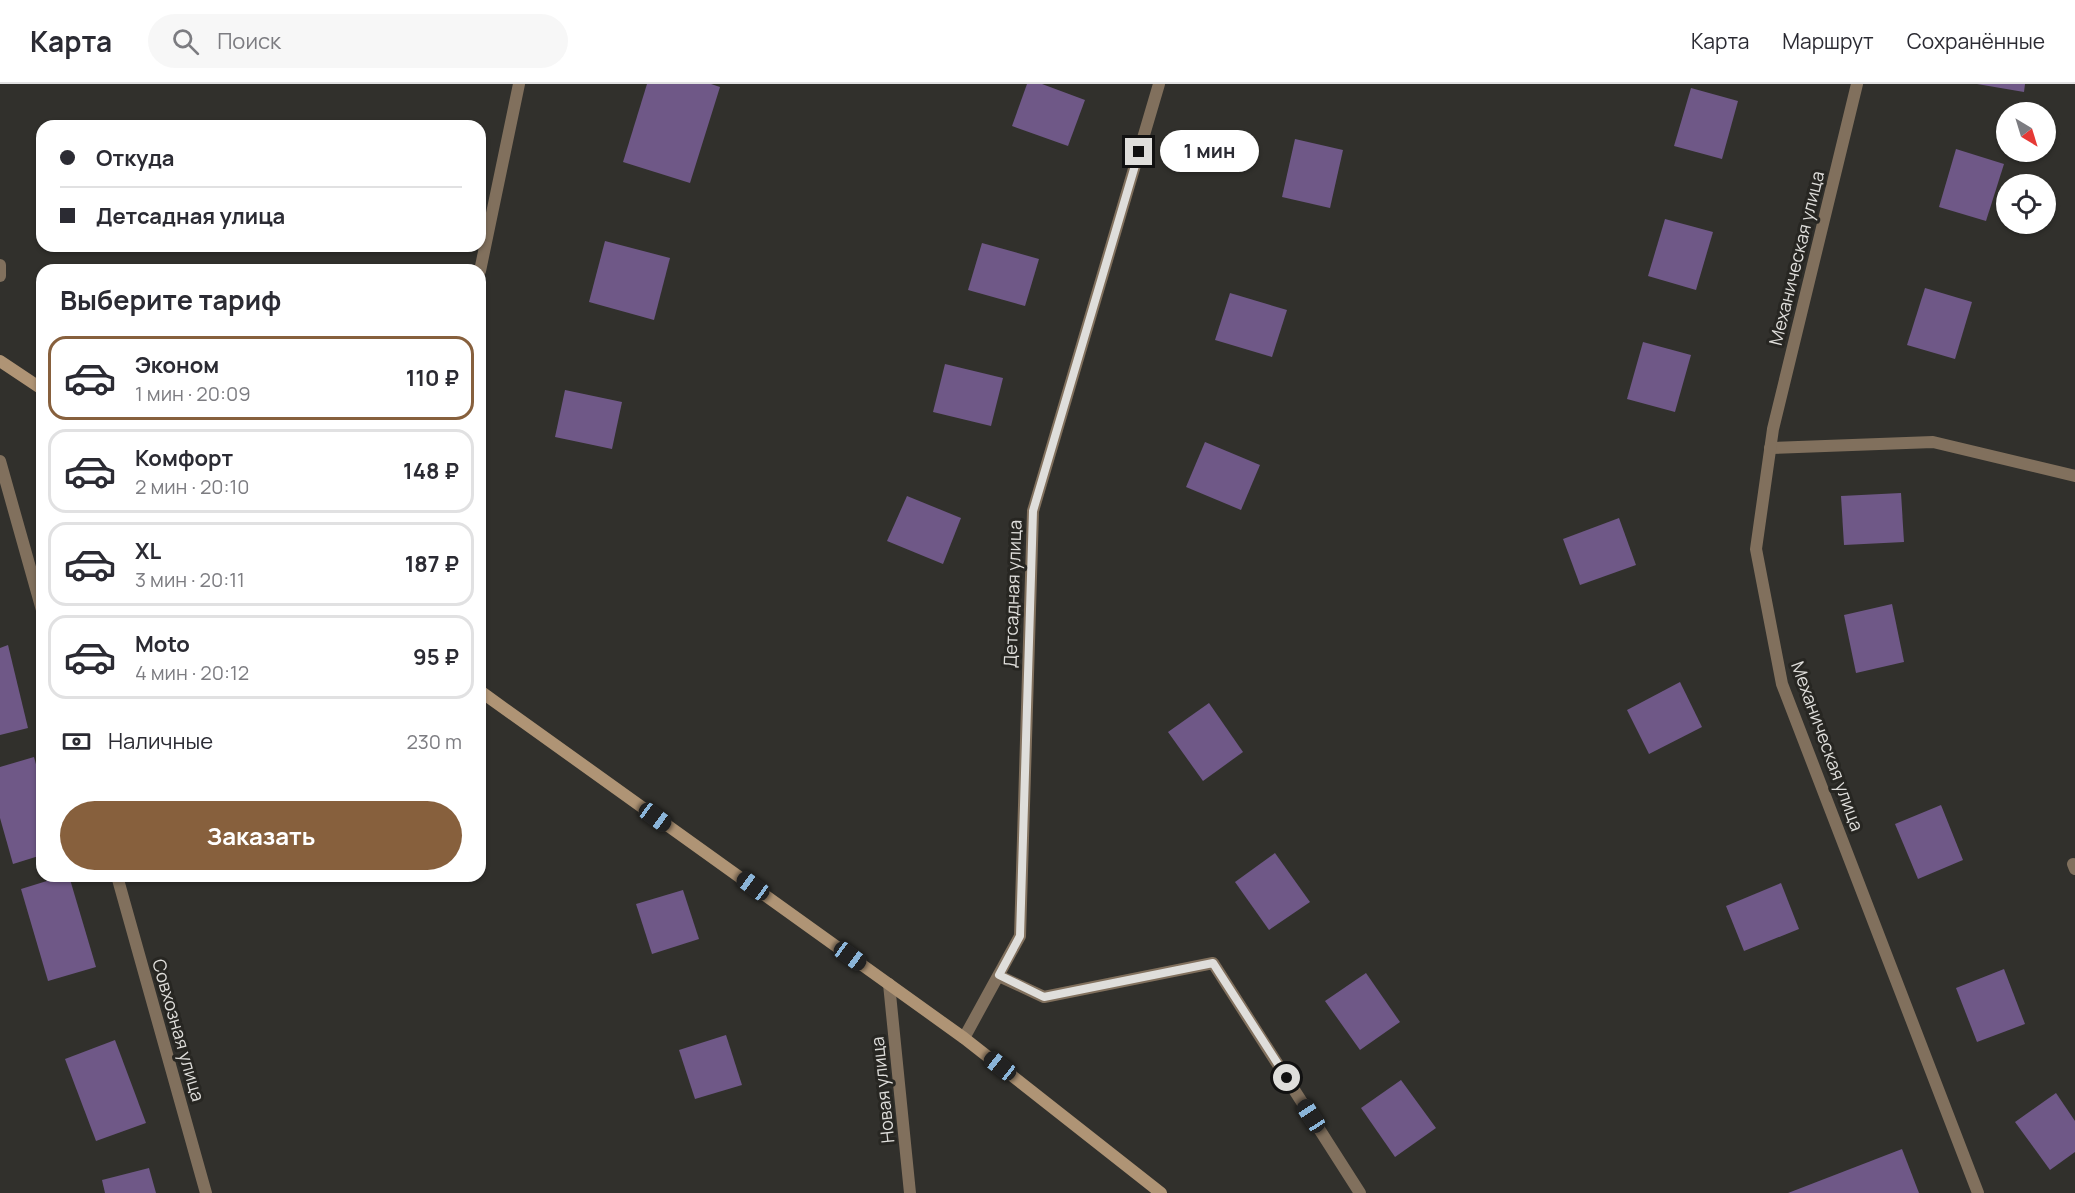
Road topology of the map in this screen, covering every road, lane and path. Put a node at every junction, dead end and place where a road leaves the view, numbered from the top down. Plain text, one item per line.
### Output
1 (519, 84) edge
2 (1159, 84) edge
3 (1857, 84) edge
4 (486, 242) edge
5 (0, 265) edge
6 (0, 276) edge
7 (0, 361) edge
8 (36, 385) edge
9 (1770, 448) junction
10 (0, 461) edge
11 (2075, 476) edge
12 (36, 589) edge
13 (486, 695) edge
14 (119, 882) edge
15 (999, 975) junction
16 (889, 984) junction
17 (964, 1038) junction
18 (206, 1193) edge
19 (910, 1193) edge
20 (1161, 1193) edge
21 (1360, 1193) edge
22 (1978, 1193) edge

1 - 4 street
2 - 15 street, Детсадная улица
3 - 9 street, Механическая улица
5 - 6 street
7 - 8 street
9 - 11 street
9 - 22 street, Механическая улица
10 - 12 street
13 - 16 street
14 - 18 street, Совхозная улица
15 - 17 street, Детсадная улица
15 - 21 street
16 - 17 street
16 - 19 street, Новая улица
17 - 20 street

